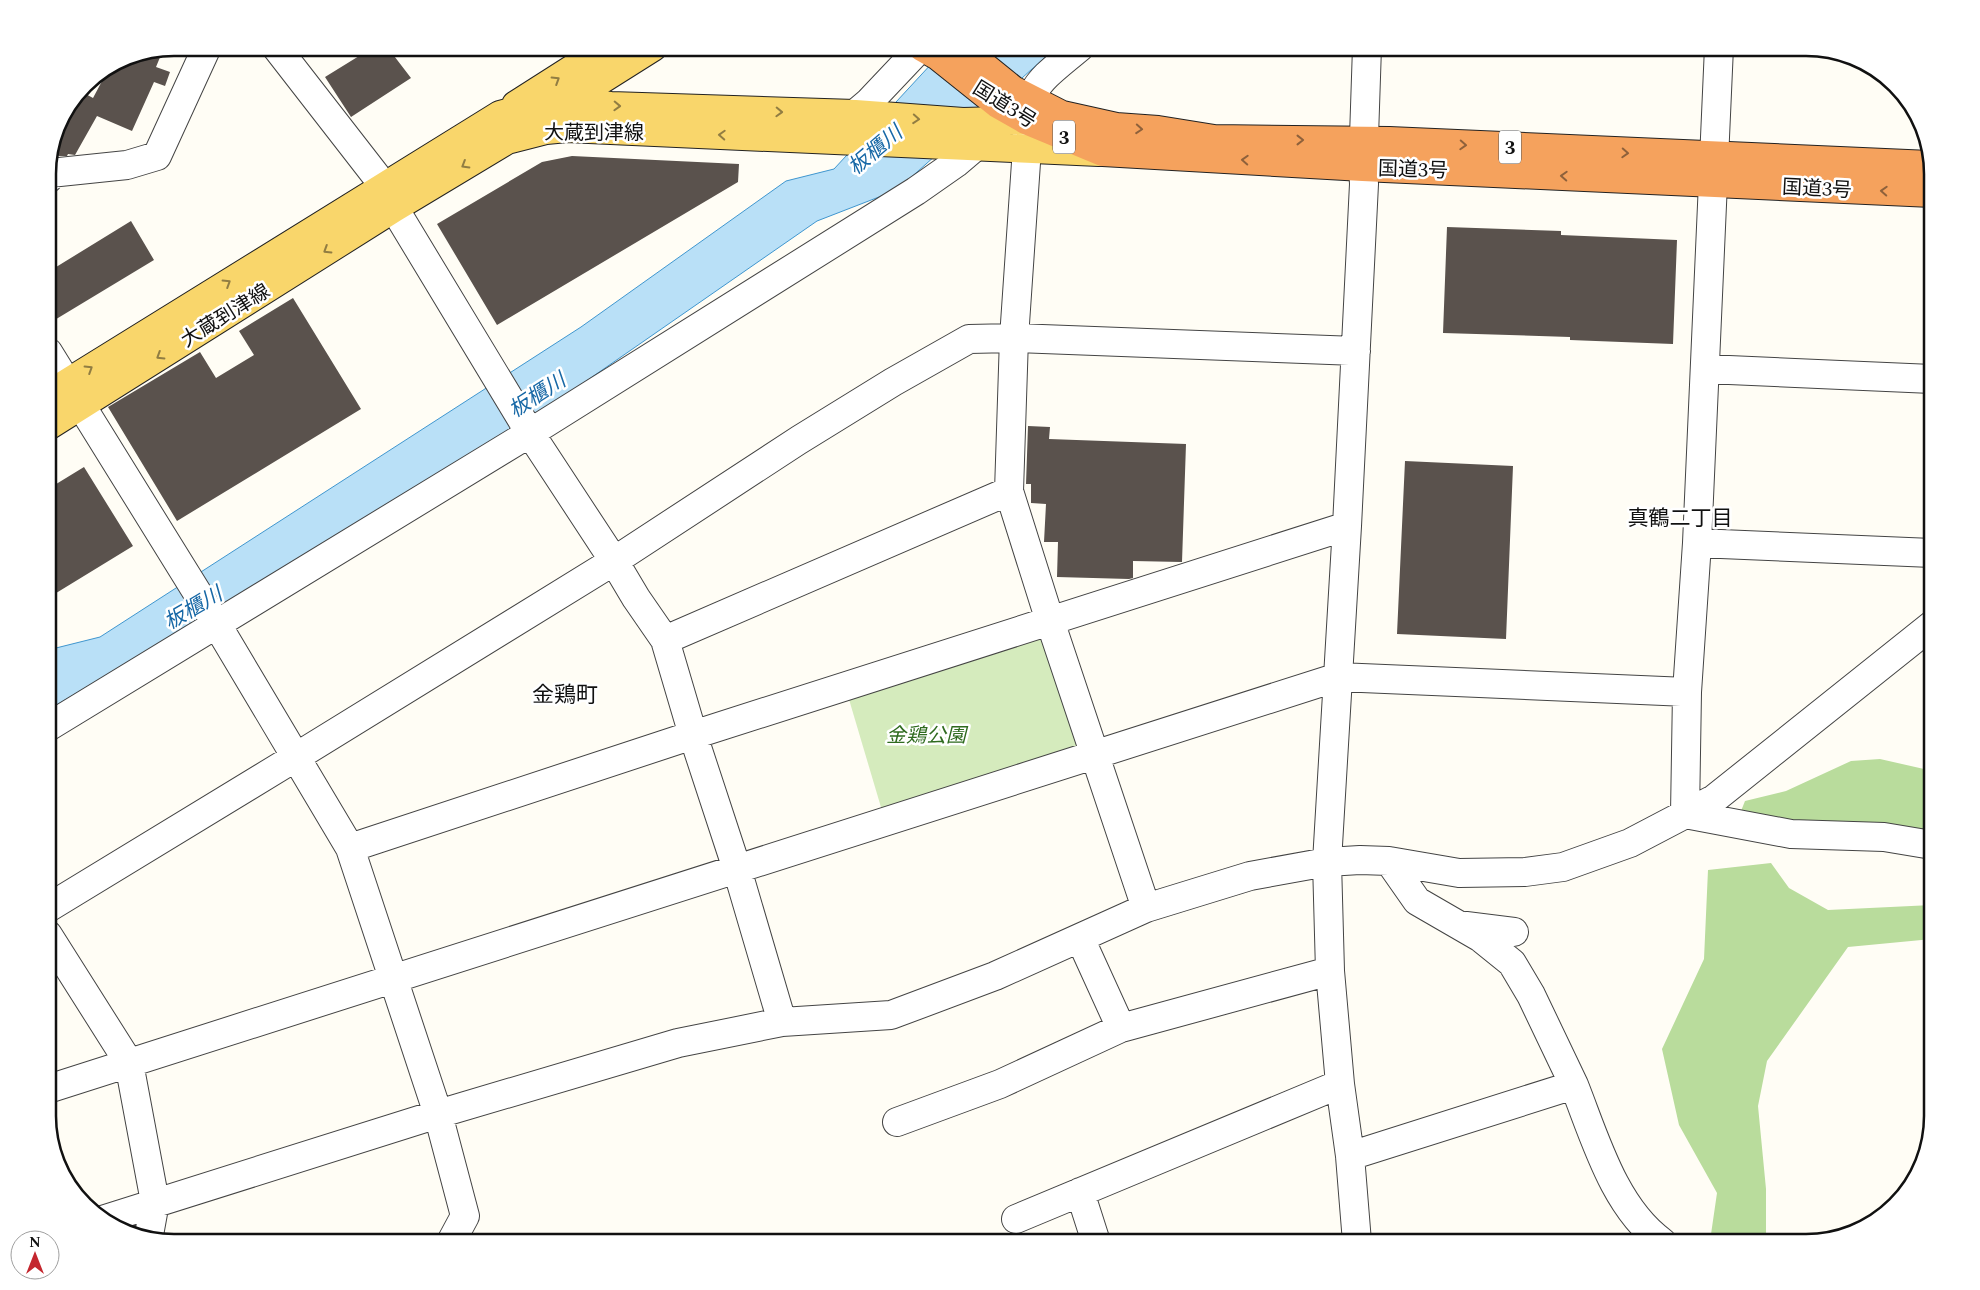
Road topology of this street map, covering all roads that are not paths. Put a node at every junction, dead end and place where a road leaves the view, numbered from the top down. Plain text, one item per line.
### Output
1 (203, 56) edge
2 (282, 56) edge
3 (596, 56) edge
4 (640, 56) edge
5 (927, 56) edge
6 (944, 56) edge
7 (1070, 56) edge
8 (1367, 56) edge
9 (1719, 56) edge
10 (565, 102) junction
11 (1017, 104) junction
12 (862, 115) junction
13 (503, 127) junction
14 (976, 146) junction
15 (1027, 148) junction
16 (1103, 152) junction
17 (1364, 154) junction
18 (1923, 165) edge
19 (1713, 169) junction
20 (57, 172) edge
21 (1924, 192) edge
22 (389, 197) junction
23 (1014, 338) junction
24 (1356, 351) junction
25 (1706, 369) junction
26 (1924, 379) edge
27 (57, 389) edge
28 (80, 406) junction
29 (57, 420) edge
30 (530, 433) junction
31 (1009, 491) junction
32 (1347, 526) junction
33 (1697, 543) junction
34 (1924, 553) edge
35 (614, 561) junction
36 (1050, 621) junction
37 (216, 623) junction
38 (1924, 631) edge
39 (665, 640) junction
40 (1338, 677) junction
41 (1687, 692) junction
42 (57, 721) edge
43 (693, 735) junction
44 (1095, 754) junction
45 (296, 757) junction
46 (1685, 814) junction
47 (1924, 844) edge
48 (350, 848) junction
49 (1388, 861) junction
50 (1327, 862) junction
51 (737, 869) junction
52 (57, 903) edge
53 (1146, 908) junction
54 (1462, 926) junction
55 (1514, 932) dead end
56 (1080, 938) junction
57 (57, 949) edge
58 (1330, 971) junction
59 (393, 979) junction
60 (782, 1022) junction
61 (1121, 1028) junction
62 (128, 1063) junction
63 (1340, 1084) junction
64 (1574, 1084) junction
65 (57, 1086) edge
66 (438, 1114) junction
67 (898, 1122) dead end
68 (1350, 1156) junction
69 (1080, 1192) junction
70 (155, 1202) junction
71 (113, 1216) edge
72 (1016, 1219) dead end
73 (150, 1231) edge
74 (455, 1234) edge
75 (1093, 1234) edge
76 (1353, 1234) edge
77 (1650, 1234) edge

1 - 20 street
2 - 22 street
13 -> 3 main road
4 - 10 main road
5 - 12 street
6 - 11 highway, 国道3号 / 3
7 - 11 street
8 - 17 street
9 - 19 street
10 -> 12 main road, 大蔵到津線
10 - 13 main road
12 -> 11 main road, 大蔵到津線
11 - 14 street
11 - 15 street
11 - 16 highway, 国道3号 / 3
11 -> 17 highway, 国道3号 / 3
14 -> 13 main road, 大蔵到津線
13 - 22 main road, 大蔵到津線
14 - 15 main road, 大蔵到津線
14 - 30 street
15 - 16 main road, 大蔵到津線
15 - 23 street
17 -> 16 highway, 国道3号 / 3
17 - 19 highway, 国道3号 / 3
17 - 24 street
18 - 19 highway, 国道3号 / 3
21 -> 19 highway, 国道3号 / 3
19 - 25 street
27 -> 22 main road, 大蔵到津線
22 -> 28 main road, 大蔵到津線
22 - 30 street
23 - 24 street
23 - 31 street
23 - 35 street
24 - 32 street
25 - 26 street
25 - 33 street
27 - 28 street
28 - 29 main road, 大蔵到津線
28 - 37 street
30 - 35 street
30 - 37 street
31 - 36 street
31 - 39 street
32 - 36 street
32 - 40 street
33 - 34 street
33 - 41 street
35 - 39 street
35 - 45 street
36 - 43 street
36 - 44 street
37 - 42 street
37 - 45 street
38 - 46 street
39 - 43 street
40 - 41 street
40 - 44 street
40 - 50 street
41 - 46 street
43 - 48 street
43 - 51 street
44 - 51 street
44 - 53 street
45 - 48 street
45 - 52 street
46 - 47 street
46 - 49 street
48 - 59 street
49 - 50 street
49 - 54 street
50 - 53 street
50 - 58 street
51 - 59 street
51 - 60 street
53 - 56 street
54 - 55 street
54 - 64 street
56 - 60 street
56 - 61 street
57 - 62 street
58 - 61 street
58 - 63 street
59 - 62 street
59 - 66 street
60 - 66 street
61 - 67 street
62 - 65 street
62 - 70 street
63 - 68 street
63 - 69 street
64 - 68 street
64 - 77 street
66 - 70 street
66 - 74 street
68 - 76 street
69 - 72 street
69 - 75 street
70 - 71 street
70 - 73 street

